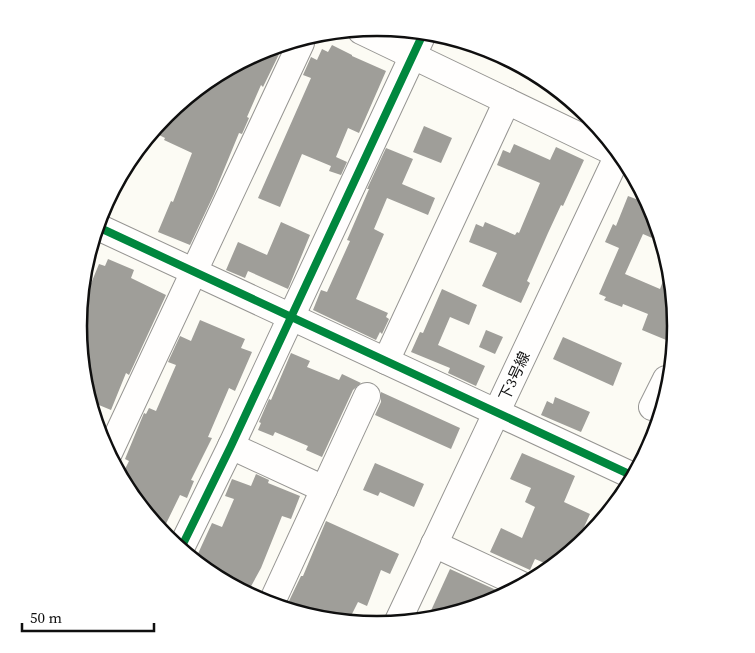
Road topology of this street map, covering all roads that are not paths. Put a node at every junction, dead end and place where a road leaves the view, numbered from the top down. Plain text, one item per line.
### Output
1 (380, 36) edge
2 (417, 46) edge
3 (299, 47) edge
4 (507, 101) junction
5 (607, 149) edge
6 (615, 160) edge
7 (104, 230) edge
8 (194, 272) junction
9 (290, 317) junction
10 (386, 361) junction
11 (661, 390) edge
12 (367, 396) dead end
13 (652, 407) dead end
14 (496, 412) junction
15 (113, 445) edge
16 (230, 446) junction
17 (628, 474) edge
18 (324, 489) junction
19 (184, 543) edge
20 (434, 544) junction
21 (516, 582) edge
22 (274, 598) edge
23 (401, 616) edge

1 - 2 street
2 - 4 street
2 - 9 street
3 - 8 street
4 - 5 street
4 - 10 street
6 - 14 street, 下3号線
7 - 8 street
8 - 9 street
8 - 15 street
9 - 10 street
9 - 16 street
10 - 14 street
11 - 13 street
12 - 18 street
14 - 17 street
14 - 20 street, 下3号線
16 - 18 street
16 - 19 street
18 - 22 street
20 - 21 street
20 - 23 street, 下3号線

